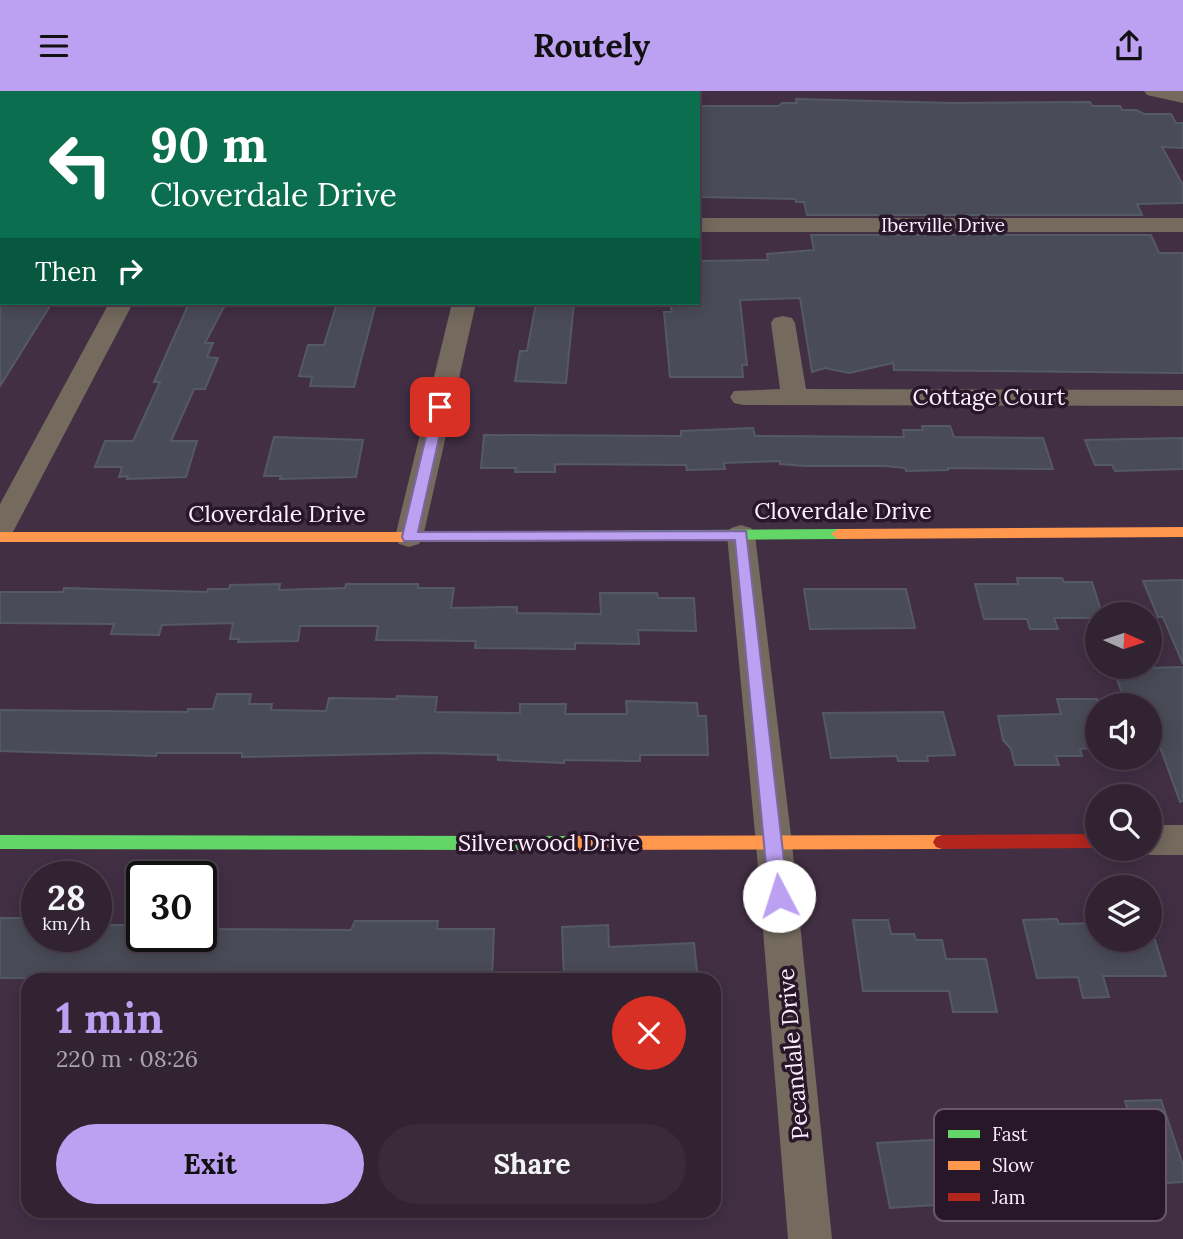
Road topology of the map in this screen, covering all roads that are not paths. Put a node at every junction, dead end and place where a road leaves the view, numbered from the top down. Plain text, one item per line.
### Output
1 (1154, 91) edge
2 (1183, 97) edge
3 (703, 225) dead end
4 (1183, 225) edge
5 (120, 305) edge
6 (464, 305) edge
7 (783, 323) dead end
8 (743, 397) dead end
9 (794, 397) junction
10 (1183, 398) edge
11 (0, 530) edge
12 (1183, 532) edge
13 (741, 535) junction
14 (0, 537) edge
15 (410, 537) junction
16 (1162, 840) edge
17 (1183, 840) edge
18 (1085, 841) edge
19 (0, 842) edge
20 (774, 844) junction
21 (810, 1239) edge

1 - 2 street
3 - 4 street, Iberville Drive
5 - 11 street
6 - 15 street
7 - 9 street
8 - 9 street, Cottage Court
9 - 10 street, Cottage Court
12 - 13 street, Cloverdale Drive
13 - 15 street, Cloverdale Drive
13 - 20 street, Pecandale Drive
14 - 15 street, Cloverdale Drive
16 - 17 street
18 - 20 street, Silverwood Drive
19 - 20 street, Silverwood Drive
20 - 21 street, Pecandale Drive

